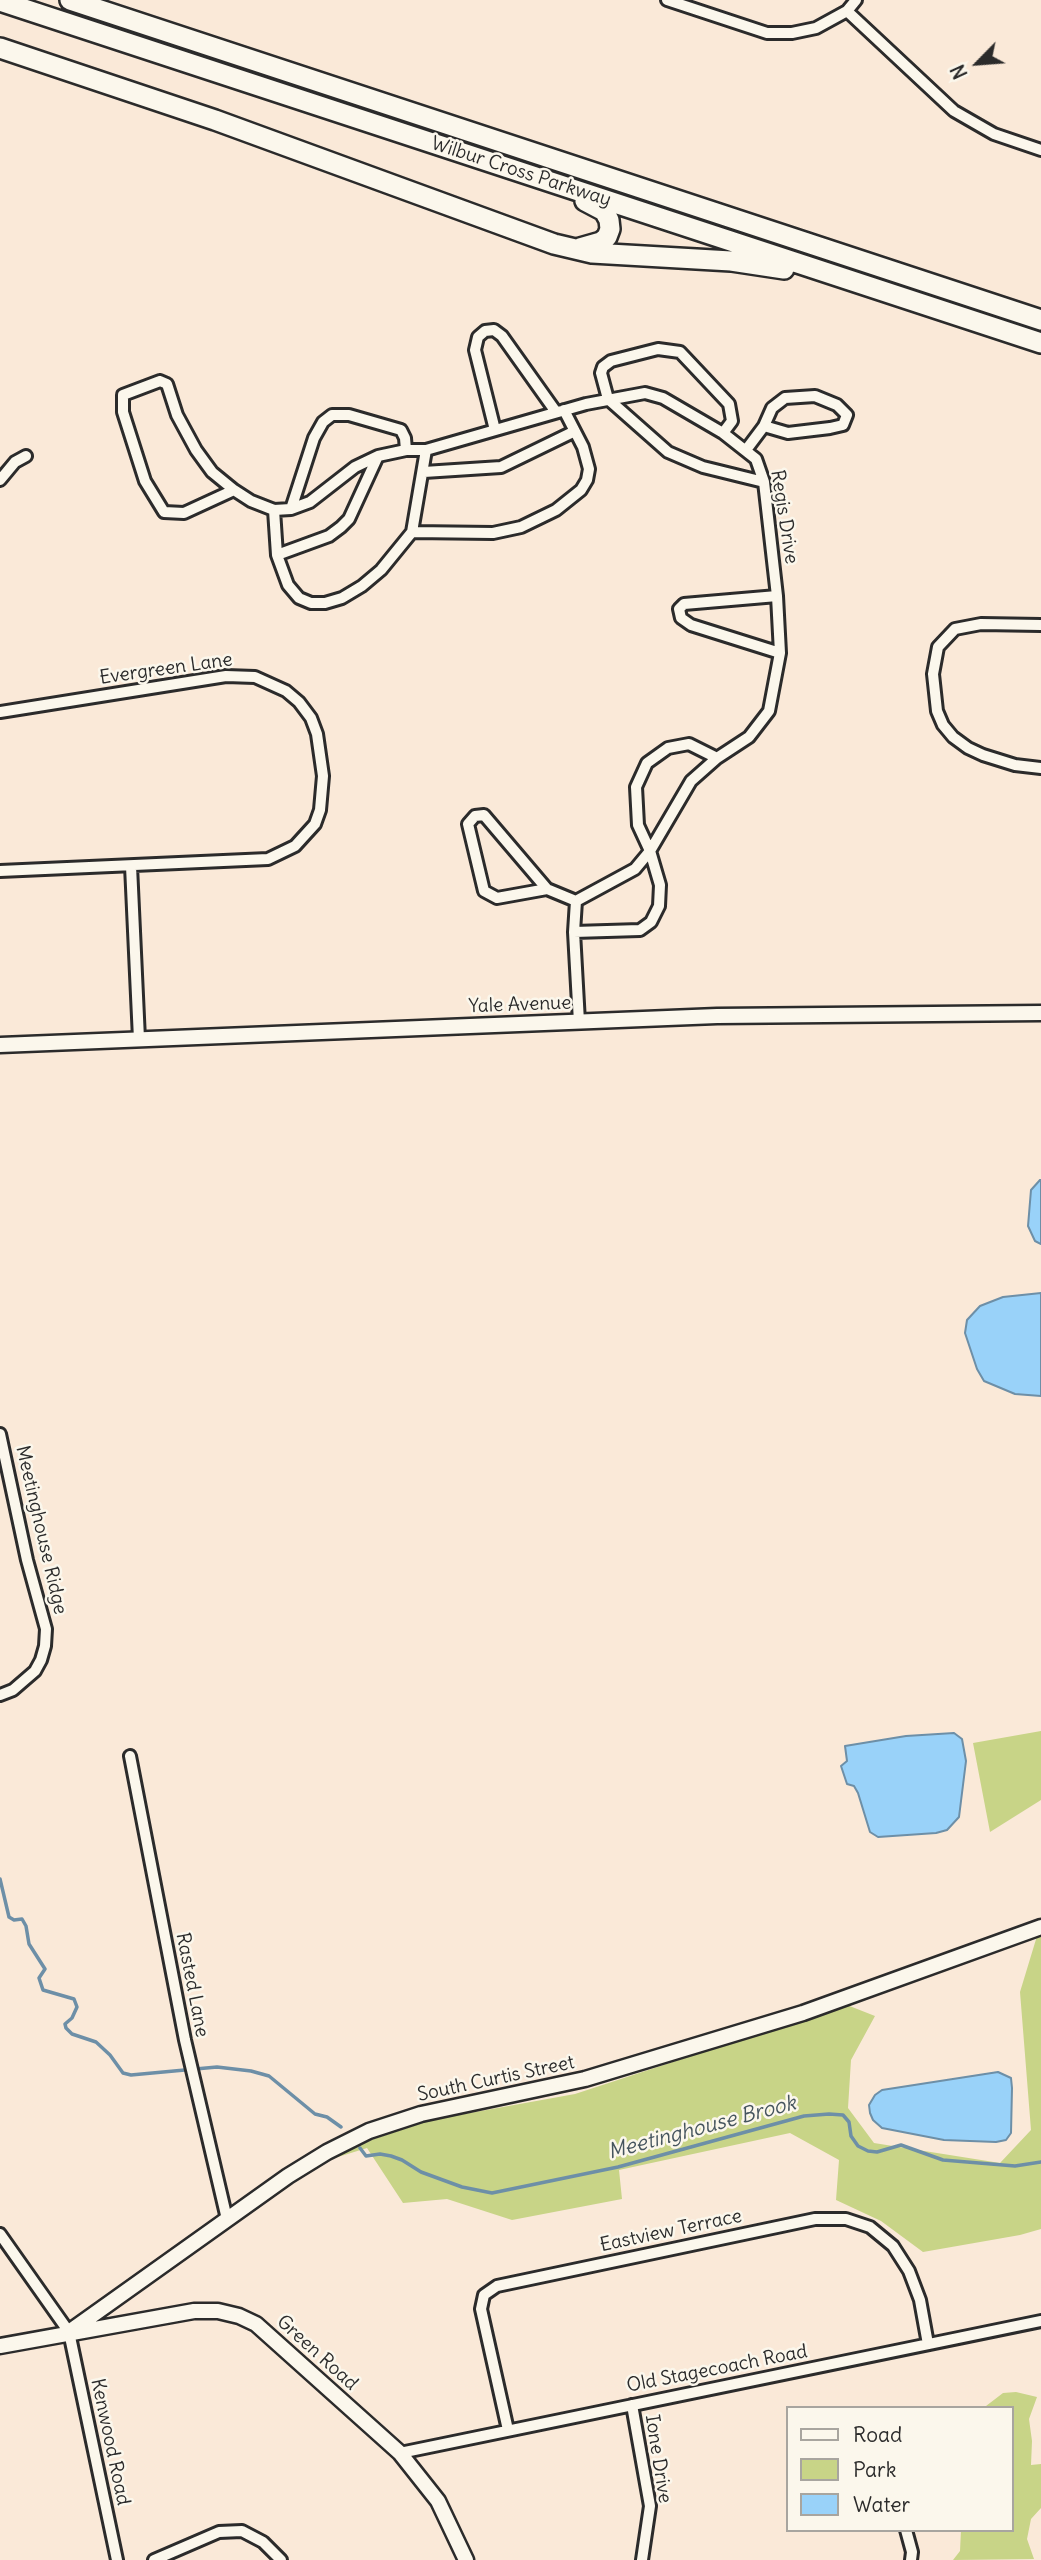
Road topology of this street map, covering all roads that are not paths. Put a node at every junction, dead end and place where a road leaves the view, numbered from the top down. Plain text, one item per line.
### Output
1 (70, 0) edge
2 (667, 0) edge
3 (856, 0) edge
4 (0, 1) edge
5 (847, 11) junction
6 (0, 48) edge
7 (1041, 150) edge
8 (551, 182) junction
9 (579, 249) junction
10 (870, 287) junction
11 (1041, 320) edge
12 (1041, 343) edge
13 (608, 399) junction
14 (560, 412) junction
15 (764, 426) junction
16 (495, 430) junction
17 (573, 432) junction
18 (723, 433) junction
19 (406, 450) junction
20 (426, 450) junction
21 (746, 450) junction
22 (26, 456) dead end
23 (378, 456) junction
24 (424, 472) junction
25 (0, 480) edge
26 (764, 482) junction
27 (234, 490) junction
28 (291, 509) junction
29 (274, 510) junction
30 (412, 532) junction
31 (277, 555) junction
32 (778, 596) junction
33 (1041, 625) edge
34 (780, 653) junction
35 (0, 712) edge
36 (717, 758) junction
37 (1041, 768) edge
38 (650, 851) junction
39 (131, 866) junction
40 (0, 871) edge
41 (547, 890) junction
42 (576, 901) junction
43 (574, 932) junction
44 (1041, 1013) edge
45 (579, 1022) junction
46 (139, 1039) junction
47 (0, 1045) edge
48 (0, 1434) edge
49 (0, 1695) edge
50 (130, 1756) dead end
51 (1041, 1927) edge
52 (227, 2219) junction
53 (0, 2234) edge
54 (1041, 2321) edge
55 (69, 2332) junction
56 (928, 2344) junction
57 (0, 2346) edge
58 (632, 2404) junction
59 (508, 2430) junction
60 (400, 2453) junction
61 (907, 2532) edge
62 (117, 2560) edge
63 (154, 2560) edge
64 (281, 2560) edge
65 (466, 2560) edge
66 (642, 2560) edge
67 (911, 2560) edge

1 - 11 highway, Wilbur Cross Parkway
2 - 5 street
3 - 5 street
4 - 8 highway, Wilbur Cross Parkway
5 - 7 street
6 - 9 highway
8 - 9 highway
8 - 10 highway, Wilbur Cross Parkway
9 - 10 highway
10 - 12 highway, Wilbur Cross Parkway
13 - 14 street, Regis Drive
13 - 18 street, Regis Drive
13 - 18 street
13 - 26 street
14 - 16 street, Regis Drive
14 - 16 street
14 - 17 street
15 - 15 street
15 - 21 street
16 - 20 street, Regis Drive
17 - 24 street
17 - 30 street
18 - 21 street, Regis Drive
19 - 20 street, Regis Drive
19 - 23 street, Regis Drive
19 - 28 street
20 - 24 street
21 - 26 street, Regis Drive
22 - 25 street
23 - 28 street, Regis Drive
23 - 31 street
24 - 30 street
26 - 32 street, Regis Drive
27 - 27 street, Regis Drive
27 - 29 street, Regis Drive
28 - 29 street, Regis Drive
29 - 31 street
30 - 31 street
32 - 34 street, Regis Drive
32 - 34 street
33 - 37 street
34 - 36 street, Regis Drive
35 - 39 street, Evergreen Lane
36 - 38 street, Regis Drive
36 - 38 street
38 - 42 street, Regis Drive
38 - 43 street
39 - 40 street, Evergreen Lane
39 - 46 street
41 - 41 street
41 - 42 street
42 - 43 street
43 - 45 street
44 - 45 street, Yale Avenue
45 - 46 street, Yale Avenue
46 - 47 street, Yale Avenue
48 - 49 street, Meetinghouse Ridge
50 - 52 street, Rasted Lane
51 - 52 street, South Curtis Street
52 - 55 street, South Curtis Street
53 - 55 street
54 - 56 street, Old Stagecoach Road
55 - 57 street, South Curtis Street
55 - 60 street, Green Road
55 - 62 street, Kenwood Road
56 - 58 street, Old Stagecoach Road
56 - 59 street, Eastview Terrace
58 - 59 street, Old Stagecoach Road
58 - 66 street, Ione Drive
59 - 60 street, Old Stagecoach Road
60 - 65 street, Green Road
61 - 67 street
63 - 64 street

